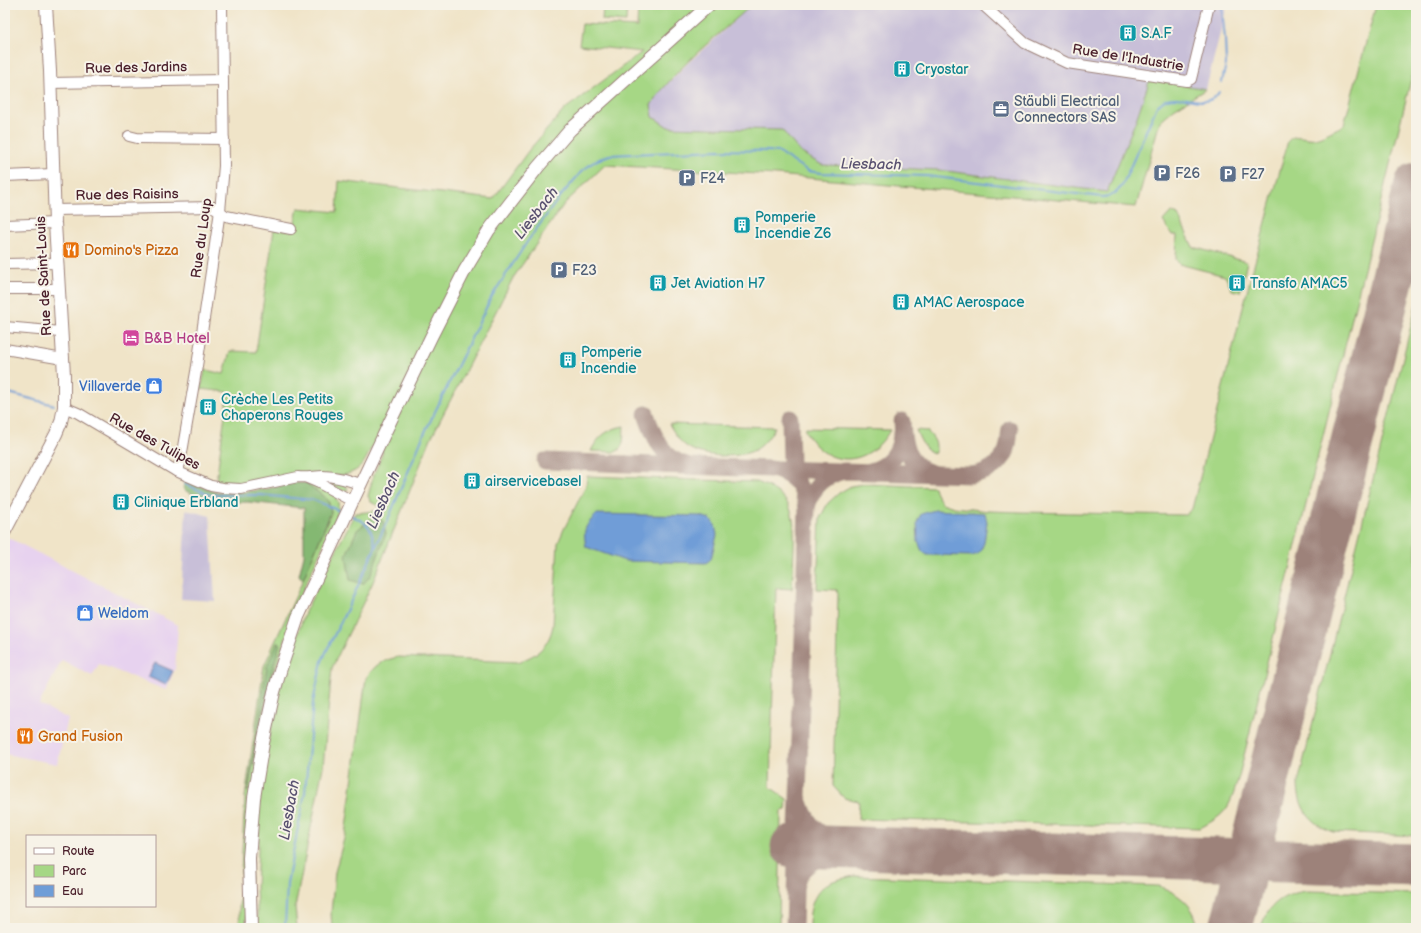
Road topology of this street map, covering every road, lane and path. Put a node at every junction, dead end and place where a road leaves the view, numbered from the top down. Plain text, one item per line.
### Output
1 (46, 5) edge
2 (222, 5) edge
3 (709, 5) edge
4 (983, 5) edge
5 (1209, 5) edge
6 (223, 80) junction
7 (50, 83) junction
8 (130, 136) dead end
9 (224, 139) junction
10 (54, 174) junction
11 (5, 176) edge
12 (55, 210) junction
13 (220, 211) junction
14 (55, 223) junction
15 (5, 225) edge
16 (291, 229) dead end
17 (57, 263) junction
18 (5, 264) edge
19 (5, 289) edge
20 (59, 289) junction
21 (5, 327) edge
22 (61, 332) junction
23 (5, 349) edge
24 (63, 359) junction
25 (64, 407) junction
26 (176, 471) junction
27 (307, 478) junction
28 (360, 484) junction
29 (349, 509) junction
30 (5, 531) edge
31 (250, 928) edge

1 - 7 main road, Rue de Saint-Louis
2 - 6 street, Rue du Loup
3 - 28 main road
4 - 5 street, Rue de l'Industrie
6 - 7 street, Rue des Jardins
6 - 9 street, Rue du Loup
7 - 10 main road, Rue de Saint-Louis
8 - 9 street
9 - 13 street, Rue du Loup
10 - 11 street
10 - 12 main road, Rue de Saint-Louis
12 - 13 street, Rue des Raisins
12 - 14 main road, Rue de Saint-Louis
13 - 16 street, Rue des Raisins
13 - 26 street, Rue du Loup
14 - 15 street
14 - 17 main road, Rue de Saint-Louis
17 - 18 street
17 - 20 main road, Rue de Saint-Louis
19 - 20 street
20 - 22 main road, Rue de Saint-Louis
21 - 22 street
22 - 24 main road, Rue de Saint-Louis
23 - 24 street
24 - 25 main road, Rue de Saint-Louis
25 - 26 street, Rue des Tulipes
25 - 30 main road, Rue de Saint-Louis
26 - 27 street, Rue des Tulipes
27 - 28 street, Rue des Tulipes
27 - 29 street, Rue des Tulipes
28 - 29 main road
29 - 31 main road

